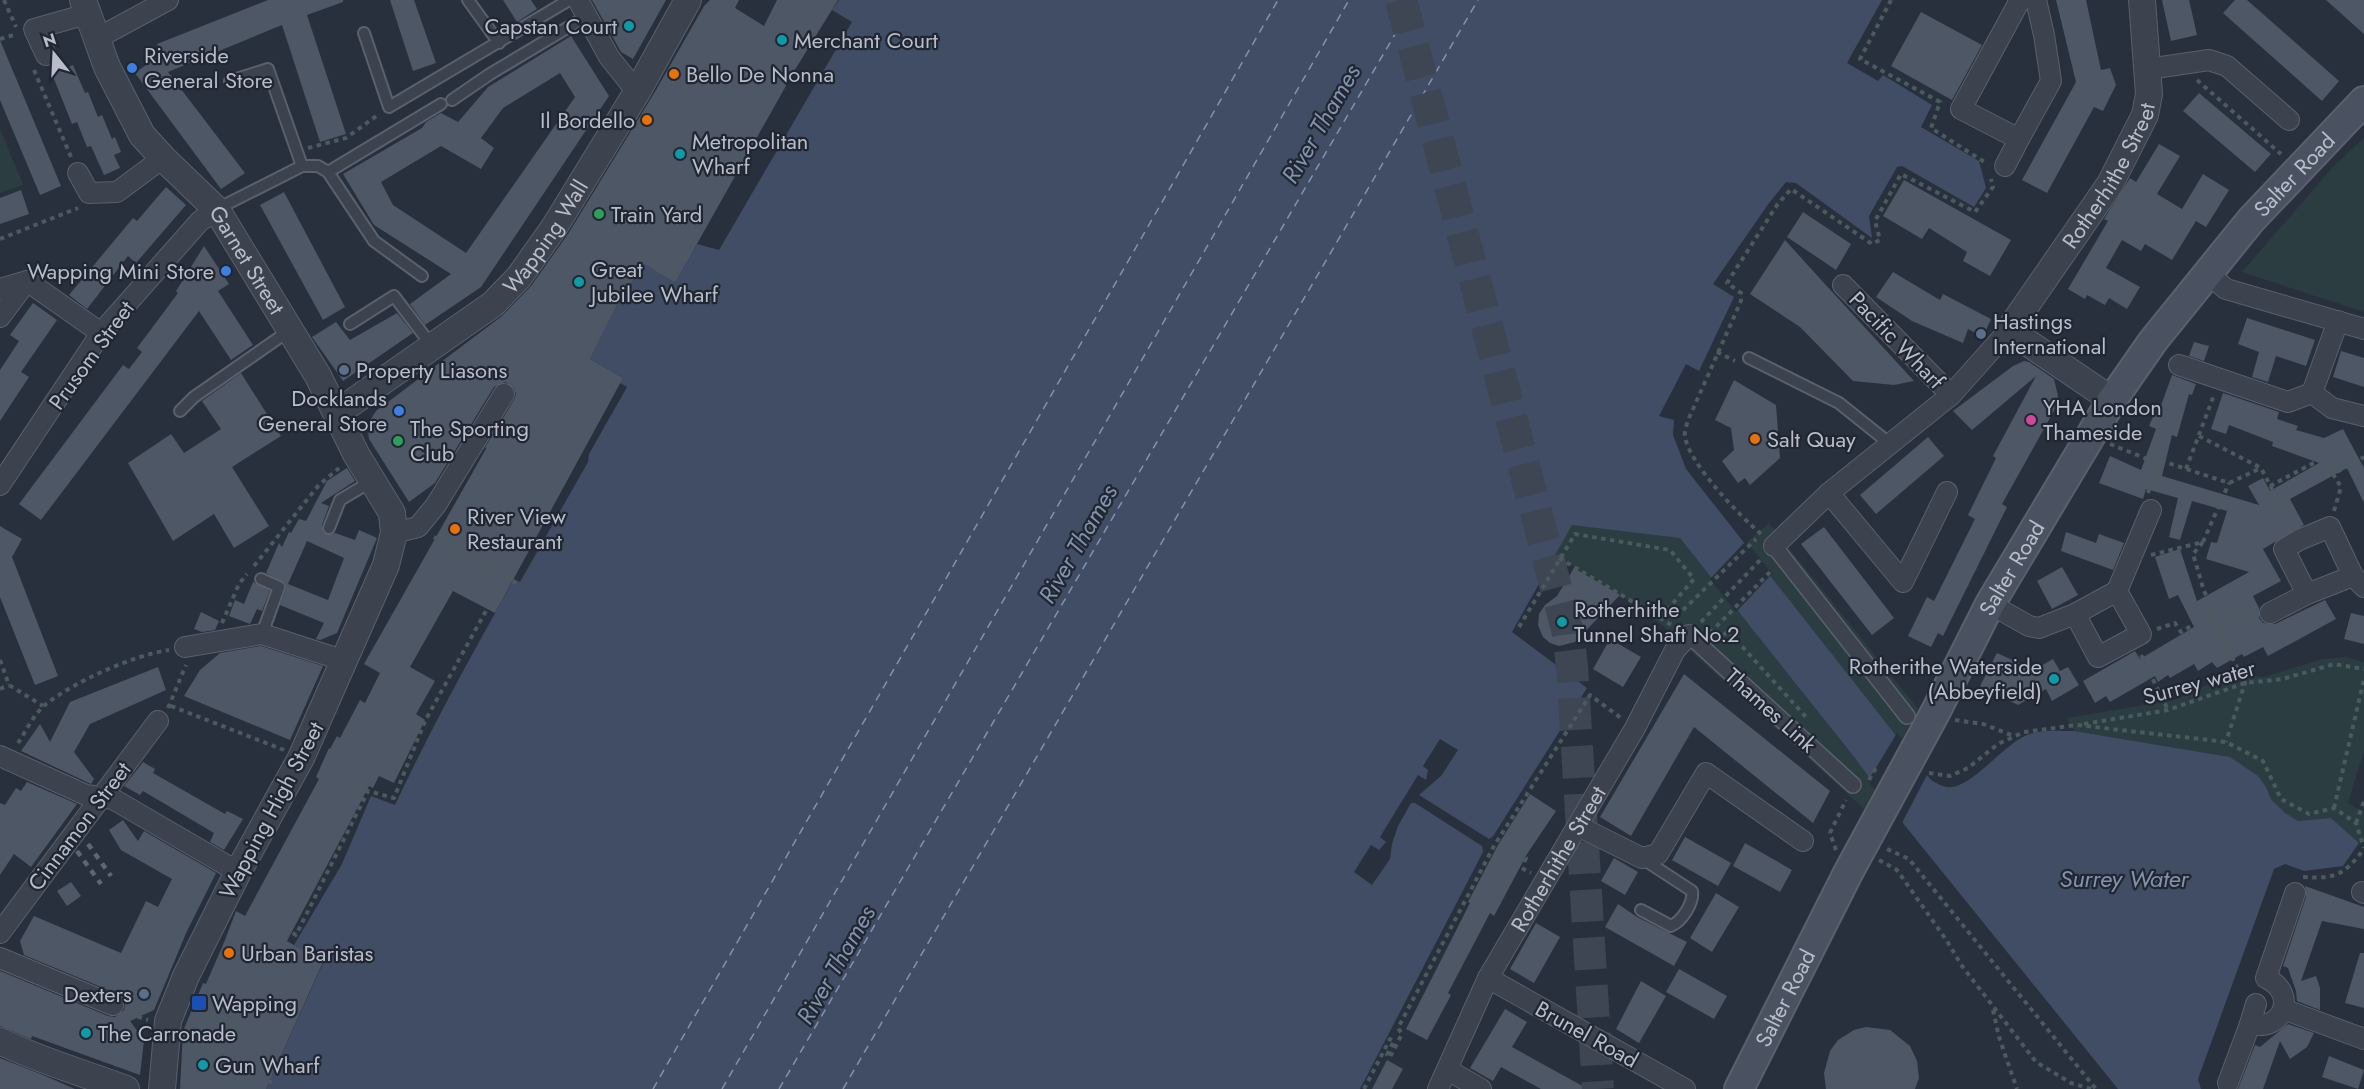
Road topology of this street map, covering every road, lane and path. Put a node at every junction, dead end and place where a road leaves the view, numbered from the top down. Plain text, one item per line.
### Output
1 (4, 0) edge
2 (168, 0) edge
3 (468, 0) edge
4 (569, 0) edge
5 (688, 0) edge
6 (1891, 0) edge
7 (2020, 0) edge
8 (2036, 0) edge
9 (2142, 0) edge
10 (85, 7) edge
11 (582, 8) edge
12 (364, 33) dead end
13 (18, 34) dead end
14 (96, 39) junction
15 (499, 43) junction
16 (39, 61) joint
17 (2182, 64) junction
18 (2148, 69) junction
19 (230, 81) dead end
20 (637, 92) junction
21 (452, 100) dead end
22 (2364, 100) edge
23 (441, 104) dead end
24 (389, 107) junction
25 (2289, 120) dead end
26 (2019, 139) junction
27 (297, 151) junction
28 (2281, 154) dead end
29 (163, 158) junction
30 (302, 166) junction
31 (2005, 166) dead end
32 (328, 172) junction
33 (78, 173) joint
34 (78, 210) dead end
35 (217, 210) junction
36 (0, 239) edge
37 (2207, 273) junction
38 (422, 276) dead end
39 (27, 281) junction
40 (1843, 285) dead end
41 (0, 289) edge
42 (0, 317) edge
43 (2338, 321) junction
44 (350, 324) dead end
45 (2364, 329) edge
46 (290, 330) junction
47 (2009, 330) junction
48 (101, 333) junction
49 (432, 347) junction
50 (1718, 352) junction
51 (1749, 358) dead end
52 (1732, 360) dead end
53 (2179, 365) dead end
54 (2221, 378) junction
55 (2312, 393) junction
56 (504, 394) dead end
57 (1951, 395) junction
58 (2112, 400) junction
59 (180, 411) dead end
60 (338, 413) junction
61 (2364, 416) edge
62 (2199, 436) junction
63 (1889, 443) junction
64 (2109, 443) dead end
65 (356, 454) junction
66 (2364, 457) edge
67 (2260, 468) junction
68 (2186, 469) junction
69 (2333, 474) junction
70 (372, 481) junction
71 (2229, 483) junction
72 (0, 484) edge
73 (2270, 486) junction
74 (1947, 492) dead end
75 (1829, 493) junction
76 (2151, 510) dead end
77 (2286, 516) dead end
78 (2330, 526) junction
79 (329, 528) dead end
80 (406, 530) junction
81 (2203, 542) junction
82 (1769, 550) junction
83 (1559, 558) junction
84 (2130, 561) junction
85 (1776, 567) dead end
86 (261, 579) dead end
87 (2359, 582) edge
88 (517, 584) dead end
89 (2118, 591) junction
90 (2307, 594) junction
91 (1990, 604) junction
92 (487, 609) dead end
93 (1683, 610) dead end
94 (2214, 612) junction
95 (2270, 613) dead end
96 (2075, 614) junction
97 (1660, 618) junction
98 (1519, 627) dead end
99 (1695, 629) junction
100 (1710, 632) dead end
101 (262, 634) junction
102 (2141, 634) junction
103 (1719, 640) dead end
104 (214, 641) junction
105 (185, 647) junction
106 (0, 660) edge
107 (345, 661) junction
108 (2364, 669) edge
109 (2364, 679) edge
110 (2245, 683) junction
111 (9, 685) junction
112 (0, 689) edge
113 (43, 706) junction
114 (2168, 710) junction
115 (164, 713) junction
116 (1907, 716) dead end
117 (1622, 719) dead end
118 (1964, 723) dead end
119 (1812, 724) dead end
120 (2077, 725) junction
121 (2014, 736) junction
122 (2226, 742) junction
123 (289, 752) dead end
124 (3, 757) edge
125 (1928, 773) dead end
126 (1853, 785) joint
127 (358, 791) dead end
128 (368, 791) junction
129 (100, 796) junction
130 (2364, 801) edge
131 (2334, 808) junction
132 (2356, 823) junction
133 (1578, 826) junction
134 (1803, 841) dead end
135 (1497, 842) junction
136 (1505, 846) dead end
137 (1886, 848) dead end
138 (2364, 849) edge
139 (1857, 857) junction
140 (1642, 858) junction
141 (238, 872) junction
142 (2332, 876) dead end
143 (2295, 893) dead end
144 (1641, 910) dead end
145 (285, 928) dead end
146 (0, 933) edge
147 (0, 958) edge
148 (1488, 978) junction
149 (2261, 992) junction
150 (115, 1002) joint
151 (194, 1004) dead end
152 (1992, 1006) junction
153 (2283, 1009) junction
154 (232, 1018) dead end
155 (155, 1023) dead end
156 (219, 1023) junction
157 (2250, 1024) junction
158 (227, 1030) junction
159 (213, 1035) dead end
160 (2364, 1039) edge
161 (178, 1040) dead end
162 (0, 1041) edge
163 (1448, 1070) junction
164 (2228, 1083) dead end
165 (275, 1084) dead end
166 (126, 1089) edge
167 (162, 1089) edge
168 (1364, 1089) edge
169 (1438, 1089) edge
170 (1481, 1089) edge
171 (1685, 1089) edge
172 (1739, 1089) edge
173 (2017, 1089) edge
174 (2091, 1089) edge
175 (2097, 1089) edge

1 - 13 path
2 - 14 street
3 - 15 lane
4 - 15 lane
5 - 20 street, Wapping Wall
6 - 50 path
7 - 26 street
8 - 26 street
9 - 18 street, Rotherhithe Street
10 - 14 street, Garnet Street
10 - 16 street
11 - 20 street
11 - 21 lane
12 - 24 lane
14 - 29 street, Garnet Street
15 - 24 lane
16 - 33 path
17 - 18 street
17 - 25 street
17 - 28 path
18 - 47 street, Rotherhithe Street
19 - 27 lane
20 - 49 street, Wapping Wall
22 - 37 main road, Salter Road
23 - 32 lane
24 - 27 path
26 - 31 street
27 - 30 lane
29 - 33 street
29 - 35 street, Garnet Street
30 - 32 lane
30 - 35 lane
32 - 38 lane
34 - 36 path
35 - 46 street, Garnet Street
35 - 48 street, Prusom Street
37 - 43 street
37 - 58 main road, Salter Road
39 - 41 street
39 - 42 street
39 - 48 street
40 - 57 street, Pacific Wharf
43 - 45 street
43 - 55 street
44 - 49 lane
46 - 59 lane
46 - 60 street, Garnet Street
47 - 57 street, Rotherhithe Street
47 - 58 street
48 - 72 street, Prusom Street
49 - 60 street, Wapping Wall
50 - 52 path
50 - 93 path
51 - 63 lane
53 - 54 street
54 - 55 street
54 - 62 path
55 - 61 street
56 - 80 street
57 - 63 street, Rotherhithe Street
58 - 91 main road, Salter Road
60 - 65 street, Garnet Street
62 - 67 path
62 - 68 path
63 - 75 street, Rotherhithe Street
64 - 68 path
65 - 70 street, Garnet Street
65 - 104 path
66 - 69 path
67 - 71 path
67 - 73 path
68 - 71 path
69 - 73 path
69 - 78 path
70 - 79 lane
70 - 80 street, Garnet Street
71 - 81 path
73 - 77 path
74 - 75 street
75 - 82 street, Rotherhithe Street
76 - 84 street
78 - 87 street
78 - 90 street
80 - 88 path
80 - 107 street, Wapping High Street
81 - 84 path
81 - 94 path
82 - 99 path
82 - 116 street
83 - 97 path
83 - 97 path
83 - 98 path
84 - 89 street
85 - 100 path
86 - 101 lane
87 - 90 street
89 - 96 street
89 - 102 street
90 - 95 street
91 - 96 street
91 - 139 main road, Salter Road
92 - 128 path
94 - 102 path
94 - 110 path
96 - 102 street
97 - 99 path
99 - 126 street, Thames Link
99 - 133 street, Rotherhithe Street
101 - 104 street
101 - 107 street
102 - 114 path
103 - 119 path
104 - 105 street
105 - 113 path
105 - 115 path
106 - 111 path
107 - 141 street, Wapping High Street
108 - 110 path, Surrey water
109 - 131 path
110 - 114 path, Surrey water
110 - 122 path
111 - 112 path
111 - 113 path
113 - 124 path
114 - 120 path, Surrey water
115 - 123 path
115 - 129 street, Cinnamon Street
117 - 135 path
118 - 121 path
120 - 121 path
120 - 122 path
121 - 125 path
122 - 131 path
124 - 129 street
126 - 139 path
127 - 128 path
128 - 145 path
129 - 141 street
129 - 146 street, Cinnamon Street
130 - 132 path
131 - 132 path
132 - 138 path
133 - 140 street
133 - 148 street, Rotherhithe Street
134 - 140 street
135 - 136 path
135 - 168 path
137 - 175 path
138 - 142 path
139 - 152 path
139 - 172 main road, Salter Road
140 - 144 lane
141 - 167 street, Wapping High Street
143 - 149 street
147 - 150 street
148 - 163 street, Rotherhithe Street
148 - 171 street, Brunel Road
149 - 153 street
149 - 157 street
150 - 155 path
151 - 156 path
152 - 173 path
152 - 174 path
153 - 157 street
153 - 160 street
154 - 158 path
156 - 158 path
156 - 158 path
157 - 164 street
158 - 159 path
161 - 165 path
162 - 166 street
163 - 169 street, Rotherhithe Street
163 - 170 street

